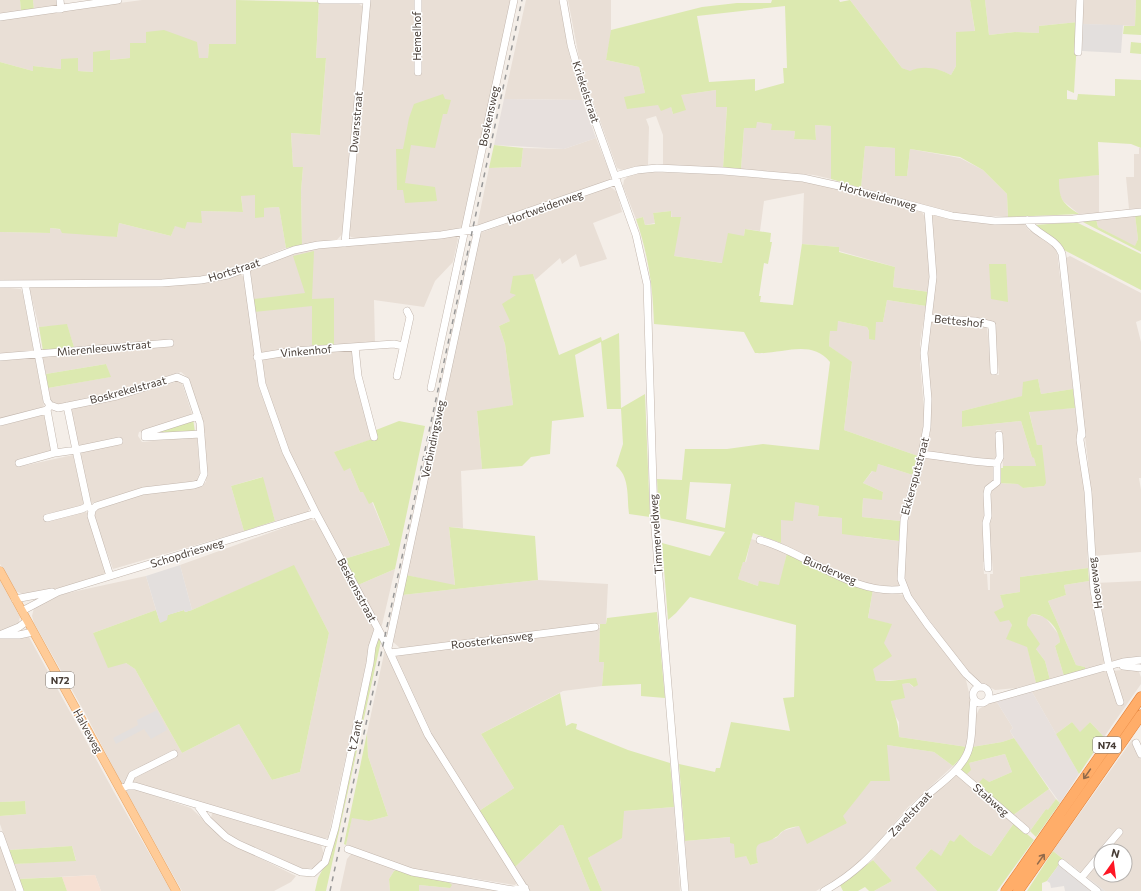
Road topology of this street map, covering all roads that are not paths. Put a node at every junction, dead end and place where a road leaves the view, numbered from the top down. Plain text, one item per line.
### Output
1 (60, 0) edge
2 (118, 0) edge
3 (321, 0) edge
4 (367, 0) edge
5 (418, 0) edge
6 (514, 0) edge
7 (563, 0) edge
8 (1080, 0) edge
9 (61, 9) junction
10 (0, 17) edge
11 (1078, 52) dead end
12 (418, 72) dead end
13 (616, 178) junction
14 (928, 210) junction
15 (1141, 212) edge
16 (1027, 220) junction
17 (475, 230) junction
18 (461, 232) junction
19 (345, 243) junction
20 (246, 268) junction
21 (0, 284) edge
22 (25, 284) junction
23 (407, 311) dead end
24 (445, 311) dead end
25 (928, 318) junction
26 (170, 342) dead end
27 (403, 346) junction
28 (355, 347) junction
29 (38, 353) junction
30 (0, 357) edge
31 (257, 357) junction
32 (994, 371) dead end
33 (397, 376) dead end
34 (431, 388) dead end
35 (67, 406) junction
36 (48, 407) junction
37 (198, 416) junction
38 (0, 422) edge
39 (201, 434) junction
40 (999, 435) dead end
41 (374, 437) dead end
42 (119, 441) dead end
43 (76, 450) junction
44 (55, 453) junction
45 (922, 454) junction
46 (19, 463) dead end
47 (997, 463) junction
48 (90, 508) junction
49 (316, 513) junction
50 (47, 518) dead end
51 (760, 540) dead end
52 (988, 568) dead end
53 (0, 571) edge
54 (110, 576) junction
55 (904, 589) junction
56 (58, 592) junction
57 (15, 599) junction
58 (22, 611) junction
59 (27, 621) junction
60 (595, 627) dead end
61 (378, 629) junction
62 (33, 632) junction
63 (0, 635) edge
64 (389, 650) junction
65 (1141, 660) edge
66 (1112, 666) junction
67 (1141, 668) edge
68 (966, 674) junction
69 (980, 687) junction
70 (989, 691) junction
71 (1010, 693) junction
72 (1141, 696) edge
73 (974, 697) junction
74 (989, 700) junction
75 (1120, 702) dead end
76 (982, 704) junction
77 (1141, 715) edge
78 (972, 722) junction
79 (1136, 743) dead end
80 (174, 754) dead end
81 (1141, 754) edge
82 (956, 770) junction
83 (123, 787) junction
84 (198, 806) junction
85 (1026, 830) dead end
86 (1119, 832) dead end
87 (0, 835) edge
88 (1110, 843) edge
89 (330, 844) junction
90 (348, 849) dead end
91 (1062, 863) dead end
92 (1093, 864) edge
93 (1081, 878) junction
94 (525, 890) edge
95 (20, 891) edge
96 (176, 891) edge
97 (685, 891) edge
98 (824, 891) edge
99 (1006, 891) edge
100 (1018, 891) edge
101 (1097, 891) edge

1 - 9 street
2 - 9 street
3 - 4 street
4 - 19 street, Dwarsstraat
5 - 12 street, Hemelhof
6 - 18 street, Boskensweg
7 - 13 street, Kriekelstraat
8 - 11 street
9 - 10 street
13 - 14 street, Hortweidenweg
13 - 17 street, Hortweidenweg
13 - 97 street, Timmerveldweg
14 - 16 street, Hortweidenweg
14 - 25 street, Ekkersputstraat
15 - 16 street, Hortweidenweg
16 - 66 street, Hoeveweg
17 - 18 street, Hortstraat
17 - 64 street, Verbindingsweg
18 - 19 street, Hortstraat
18 - 24 street
18 - 34 street
19 - 20 street, Hortstraat
20 - 22 street, Hortstraat
20 - 31 street, Beskensstraat
21 - 22 street, Hortstraat
22 - 29 street
23 - 27 street
25 - 32 street, Betteshof
25 - 45 street, Ekkersputstraat
26 - 29 street, Mierenleeuwstraat
27 - 28 street, Vinkenhof
27 - 33 street
28 - 31 street, Vinkenhof
28 - 41 street
29 - 30 street, Mierenleeuwstraat
29 - 36 street
31 - 49 street, Beskensstraat
35 - 36 street, Boskrekelstraat
35 - 37 street, Boskrekelstraat
35 - 43 street
36 - 38 street, Boskrekelstraat
36 - 44 street
37 - 39 street, Boskrekelstraat
37 - 39 street
39 - 48 street, Boskrekelstraat
40 - 47 street
42 - 43 street
43 - 44 street
43 - 48 street
44 - 46 street
45 - 47 street
45 - 55 street, Ekkersputstraat
47 - 52 street
48 - 50 street
48 - 54 street
49 - 54 street, Schopdriesweg
49 - 61 street, Beskensstraat
51 - 55 street, Bunderweg
53 - 57 main road, Halveweg / N72
54 - 56 street, Schopdriesweg
55 - 68 street, Ekkersputstraat
56 - 57 street, Schopdriesweg
56 - 58 street, Schopdriesweg
57 - 58 main road, Halveweg / N72
58 - 59 main road, Halveweg / N72
59 - 62 main road, Halveweg / N72
59 - 63 street
60 - 64 street, Roosterkensweg
61 - 64 street, Beskensstraat
61 - 89 street, 't Zant
62 - 63 street
62 - 83 main road, Halveweg / N72
64 - 94 street, Beskensstraat
65 - 66 street
66 - 67 street
66 - 71 street
66 - 75 street, Hoeveweg
68 - 69 street, Ekkersputstraat
68 - 73 street, Ekkersputstraat
69 - 70 street
69 - 73 street
70 - 71 street
70 - 74 street
71 - 74 street
72 -> 99 highway, N74
73 - 76 street
73 - 78 street, Zavelstraat
74 - 76 street
76 - 78 street, Zavelstraat
100 -> 77 highway, N74
78 - 82 street, Zavelstraat
79 - 81 street
80 - 83 street
82 - 85 street, Stabweg
82 - 98 street, Zavelstraat
83 - 84 street
83 - 96 main road, Halveweg / N72
84 - 89 street
84 - 89 street, 't Zant
86 - 88 street
87 - 95 street
90 - 94 street
91 - 93 street
92 - 93 street
93 - 101 street

